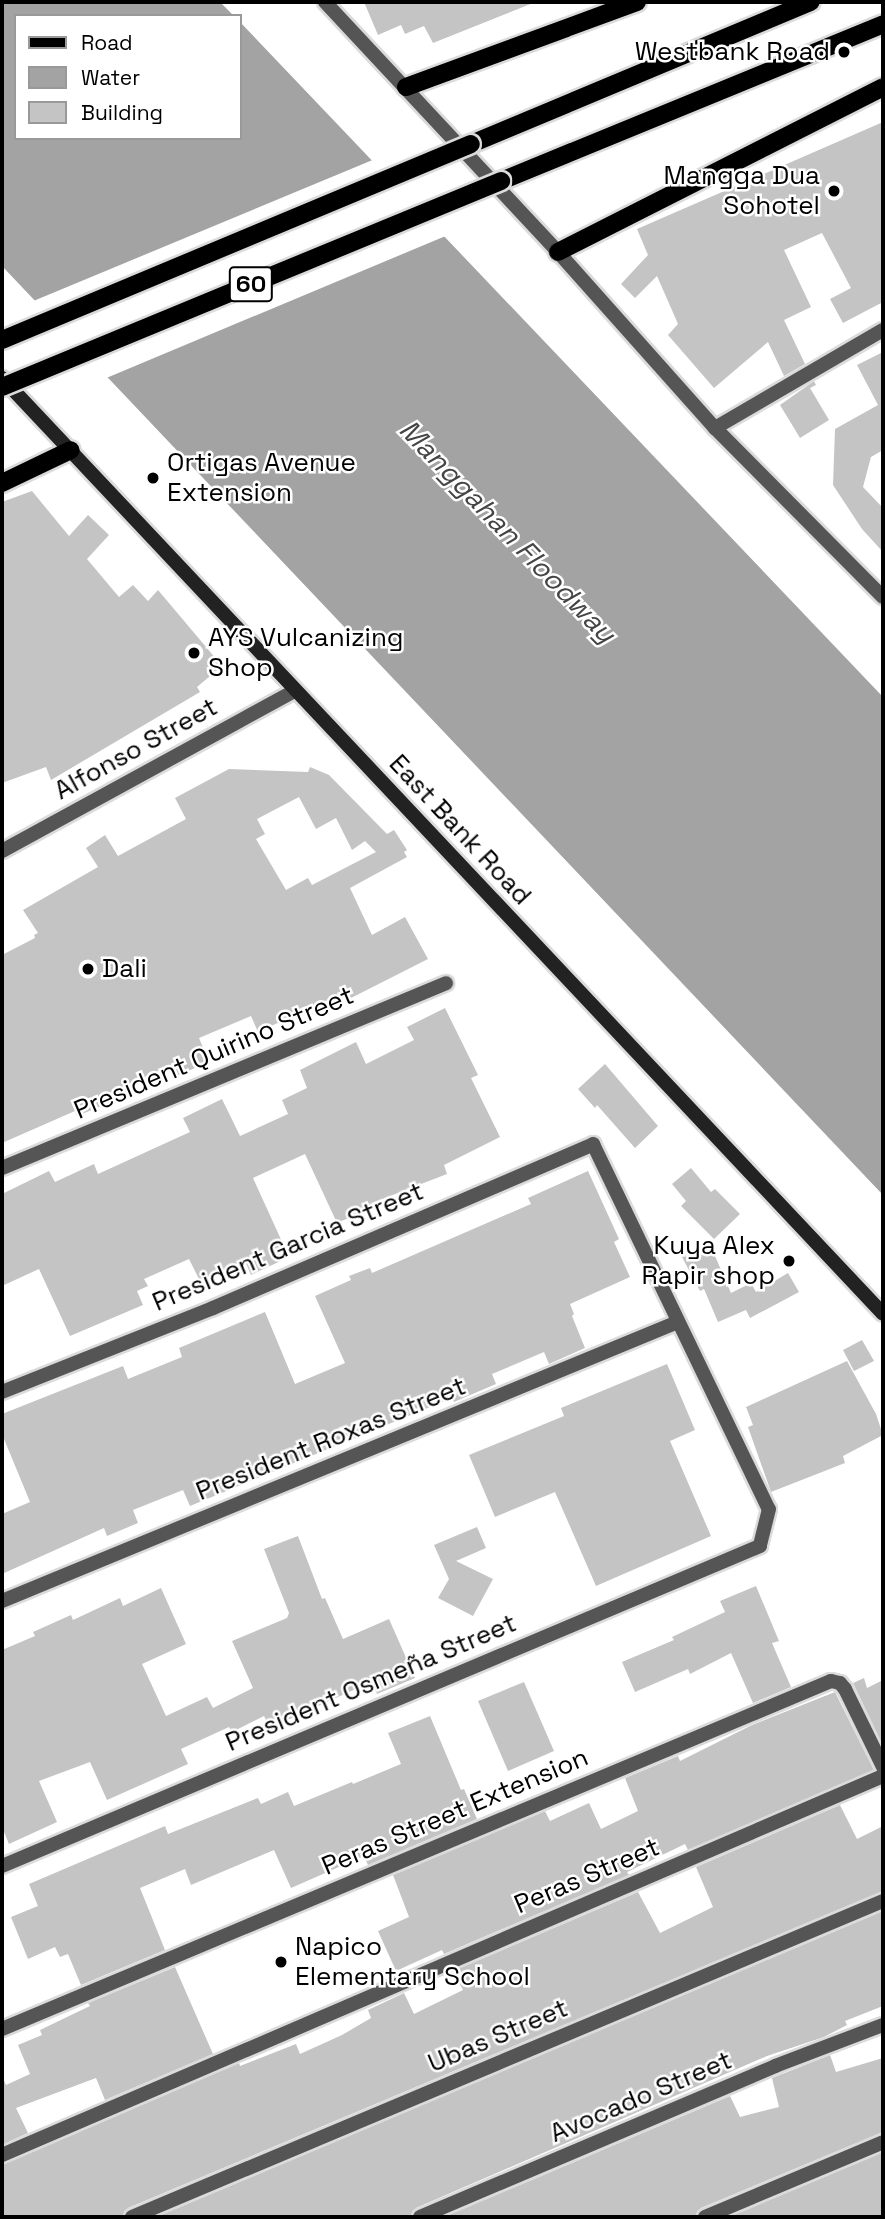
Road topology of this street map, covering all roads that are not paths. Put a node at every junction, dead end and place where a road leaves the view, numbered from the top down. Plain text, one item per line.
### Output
1 (325, 2) edge
2 (637, 2) edge
3 (810, 2) edge
4 (883, 24) edge
5 (406, 87) junction
6 (883, 87) edge
7 (558, 251) junction
8 (883, 330) edge
9 (2, 340) edge
10 (2, 378) edge
11 (2, 387) edge
12 (715, 428) junction
13 (71, 450) junction
14 (2, 483) edge
15 (883, 597) edge
16 (295, 691) junction
17 (2, 851) edge
18 (446, 983) dead end
19 (2, 1168) edge
20 (883, 1314) edge
21 (678, 1322) junction
22 (2, 1392) edge
23 (2, 1601) edge
24 (883, 1767) edge
25 (883, 1776) edge
26 (2, 1849) edge
27 (5, 1864) edge
28 (883, 1901) edge
29 (883, 2025) edge
30 (2, 2029) edge
31 (883, 2142) edge
32 (2, 2155) edge
33 (132, 2217) edge
34 (420, 2217) edge
35 (705, 2217) edge

1 - 5 street
2 - 5 main road
3 - 9 main road, 60, bridge
4 - 11 main road, 60, bridge
5 - 7 street
6 - 7 main road
7 - 12 street
8 - 12 street
10 - 13 main road, East Bank Road
12 - 15 street
13 - 14 main road
13 - 16 main road, East Bank Road
16 - 17 street, Alfonso Street
16 - 20 main road, East Bank Road
18 - 19 street, President Quirino Street
21 - 22 street, President Garcia Street
21 - 23 street, President Roxas Street
21 - 27 street, President Osmeña Street
24 - 30 street, Peras Street Extension
25 - 32 street, Peras Street
26 - 27 street
28 - 33 street, Ubas Street
29 - 34 street, Avocado Street
31 - 35 street

